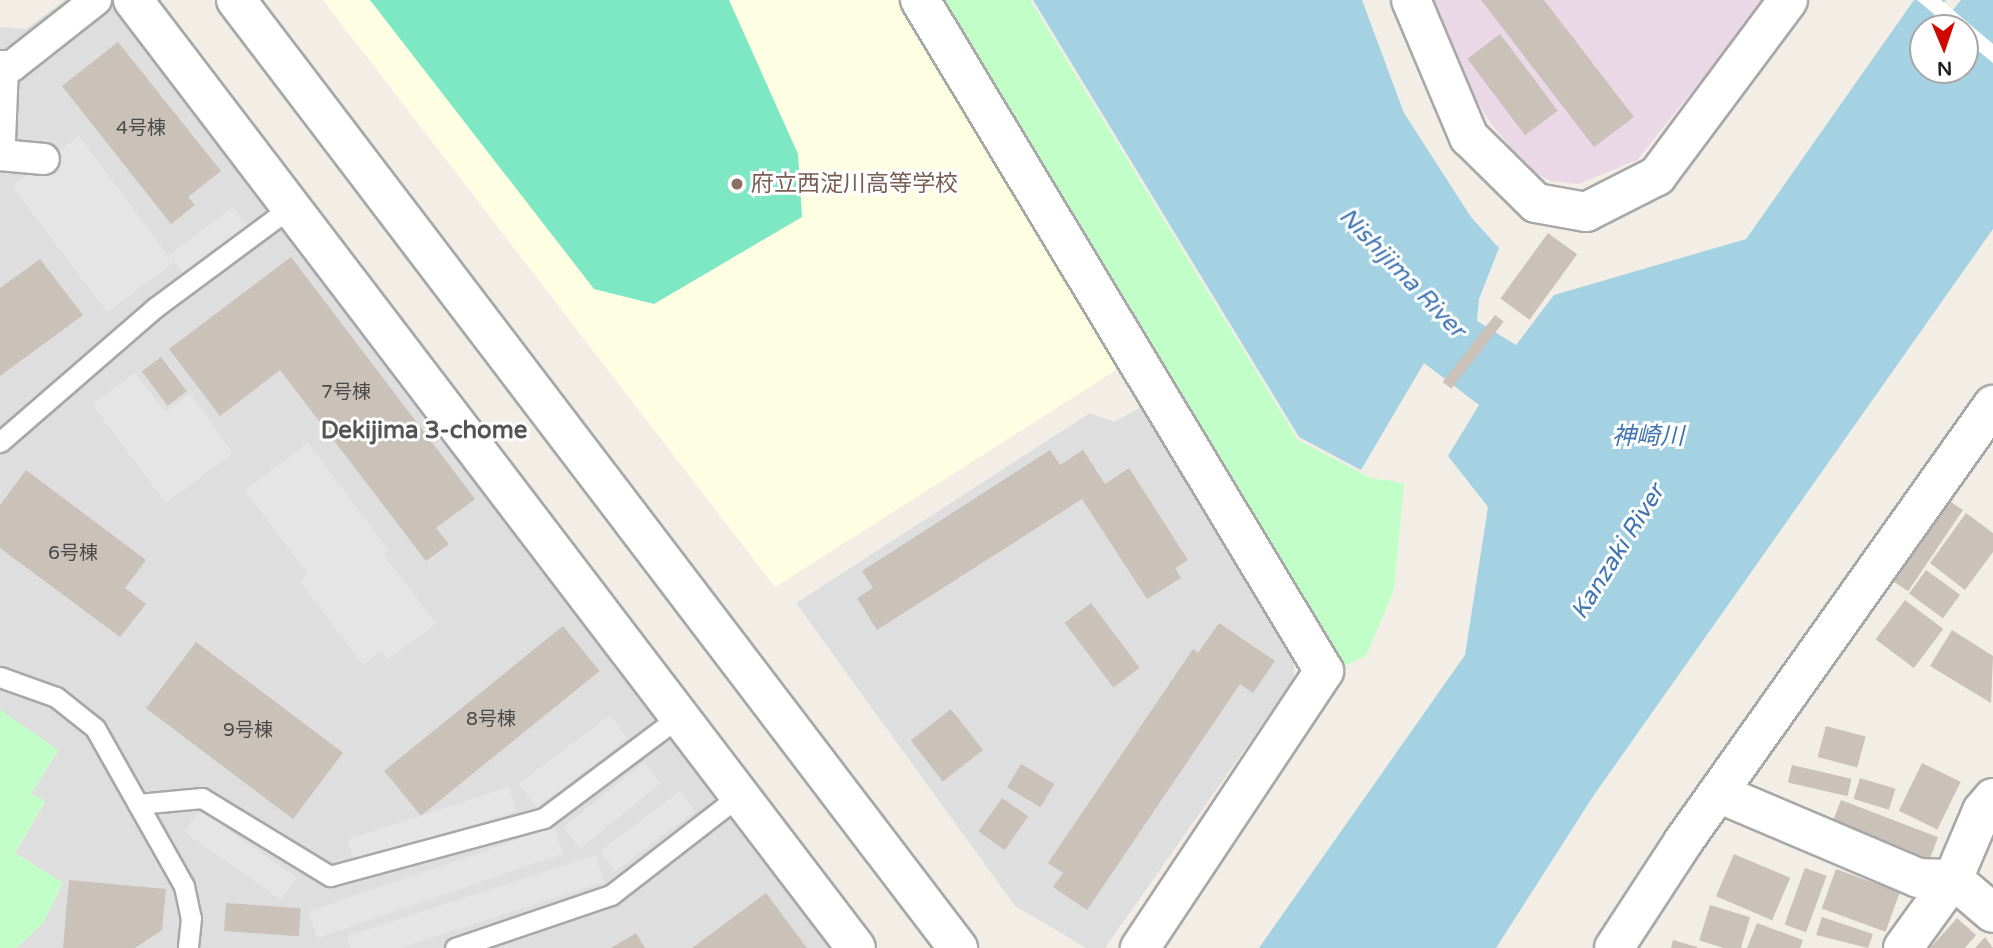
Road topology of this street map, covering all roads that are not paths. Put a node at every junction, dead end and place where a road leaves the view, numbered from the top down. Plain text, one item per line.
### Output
1 (96, 0) edge
2 (133, 0) edge
3 (236, 0) edge
4 (920, 0) edge
5 (1410, 0) edge
6 (1788, 0) edge
7 (2, 66) edge
8 (0, 141) edge
9 (0, 155) edge
10 (44, 159) dead end
11 (288, 209) junction
12 (1993, 405) edge
13 (0, 442) edge
14 (0, 677) edge
15 (681, 715) junction
16 (1718, 793) junction
17 (740, 795) junction
18 (1993, 798) edge
19 (138, 804) junction
20 (1953, 879) junction
21 (1993, 913) edge
22 (188, 948) edge
23 (455, 948) edge
24 (856, 948) edge
25 (958, 948) edge
26 (1140, 948) edge
27 (1614, 948) edge
28 (1903, 948) edge

1 - 7 street
2 - 11 street
3 - 25 street
4 - 26 street
5 - 6 street
7 - 8 street
9 - 10 street
11 - 13 lane
11 - 15 street
12 - 16 street
14 - 19 lane
15 - 17 street
15 - 19 lane
16 - 20 street
16 - 27 street
17 - 23 lane
17 - 24 street
18 - 20 street
19 - 22 lane
20 - 21 street
20 - 28 street

